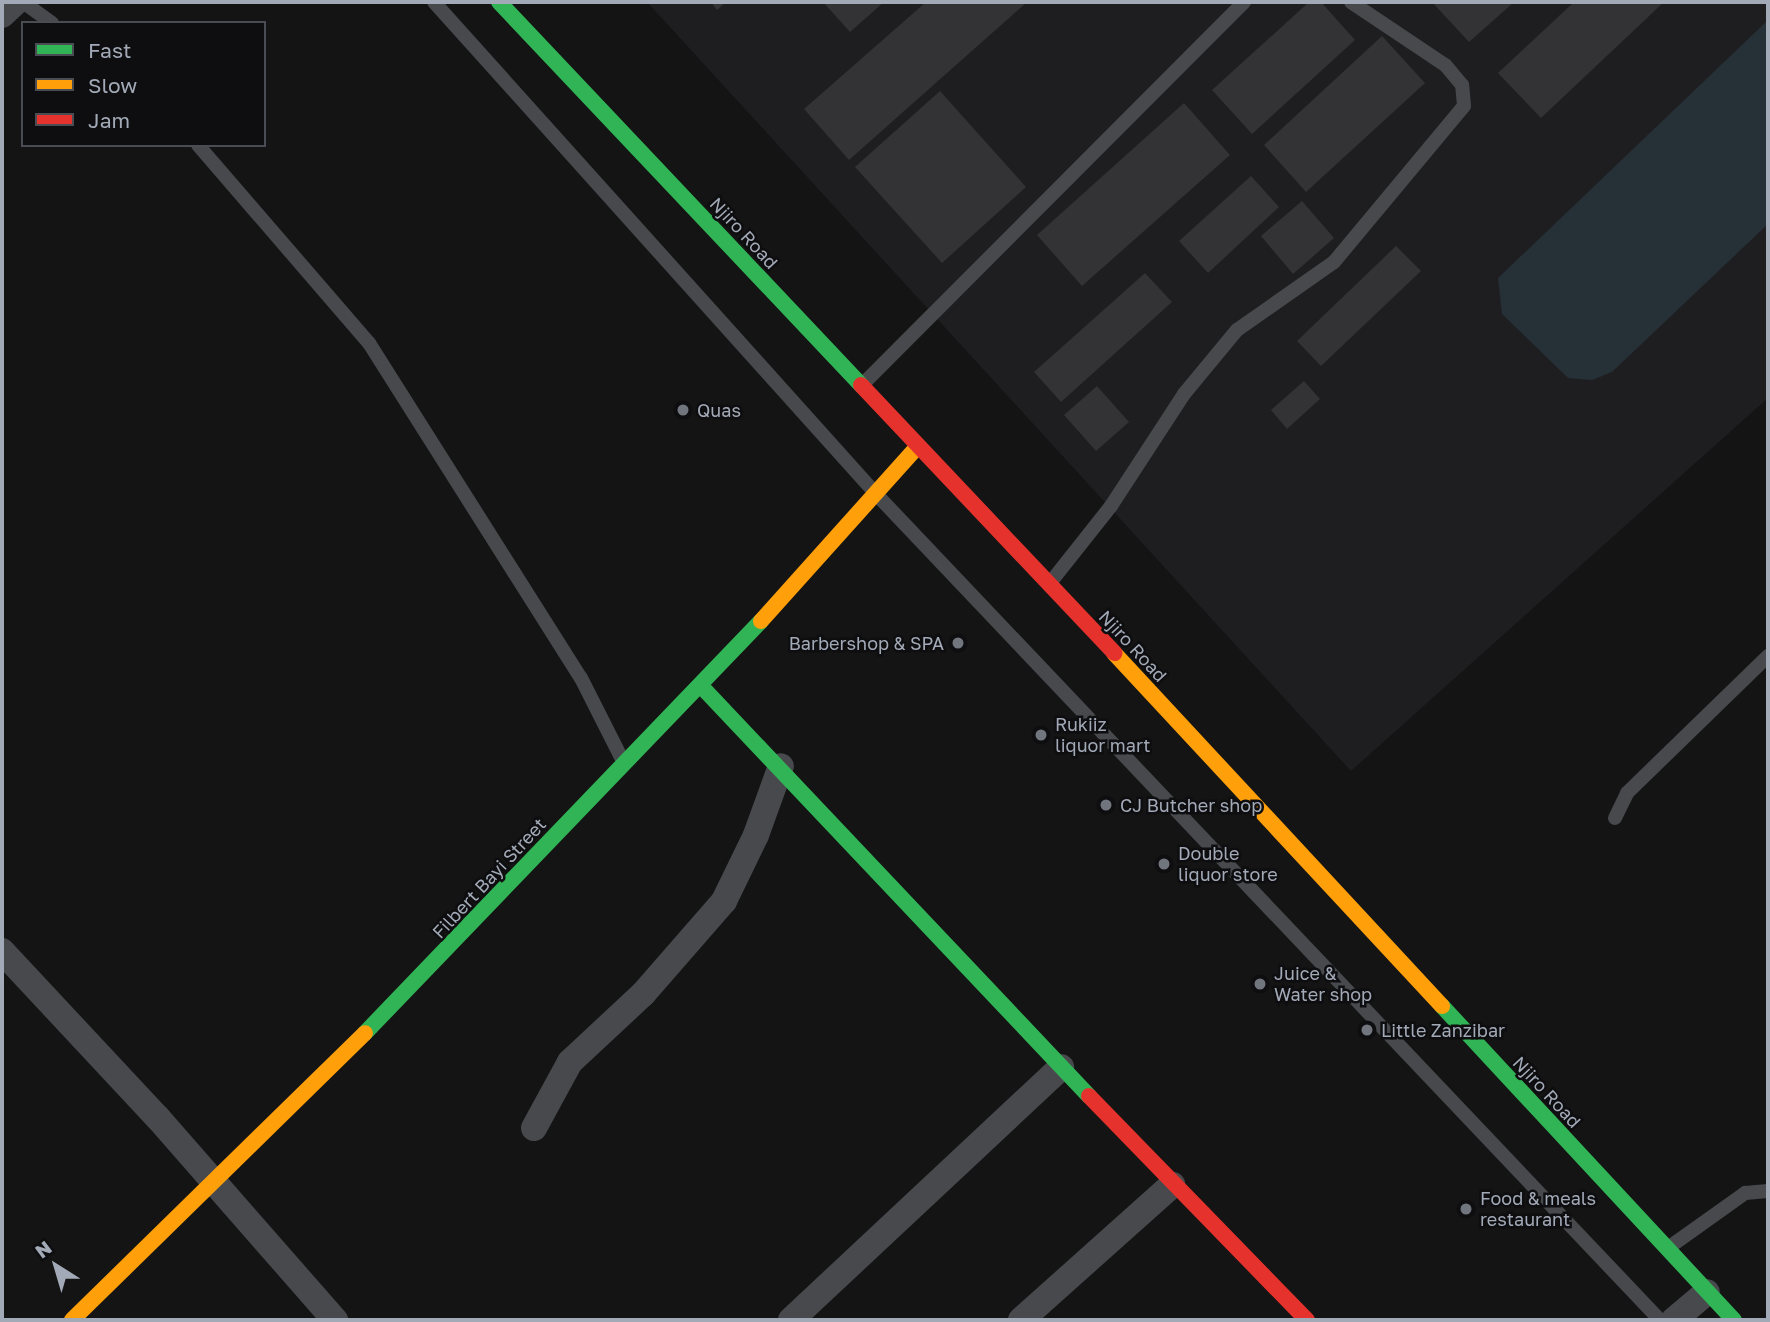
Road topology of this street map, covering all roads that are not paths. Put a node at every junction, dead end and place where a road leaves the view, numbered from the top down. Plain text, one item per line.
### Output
1 (16, 2) edge
2 (23, 2) edge
3 (434, 2) edge
4 (499, 2) edge
5 (1244, 2) edge
6 (1351, 2) edge
7 (2, 15) edge
8 (49, 21) edge
9 (200, 147) edge
10 (862, 386) junction
11 (918, 446) junction
12 (877, 495) junction
13 (1049, 584) junction
14 (1768, 656) edge
15 (702, 687) junction
16 (623, 762) junction
17 (781, 766) junction
18 (1615, 818) dead end
19 (2, 951) edge
20 (1060, 1067) junction
21 (534, 1128) dead end
22 (215, 1182) junction
23 (1172, 1185) junction
24 (1768, 1191) edge
25 (1667, 1249) junction
26 (1707, 1292) junction
27 (72, 1320) edge
28 (335, 1320) edge
29 (791, 1320) edge
30 (1021, 1320) edge
31 (1307, 1320) edge
32 (1660, 1320) edge
33 (1675, 1320) edge
34 (1734, 1320) edge

1 - 7 street
2 - 8 lane
3 - 12 lane
4 - 10 street, Njiro Road
5 - 10 lane
6 - 13 lane
9 - 16 lane
10 - 11 street, Njiro Road
11 - 12 street, Filbert Bayi Street
11 - 13 street, Njiro Road
12 - 15 street, Filbert Bayi Street
12 - 32 lane
13 - 25 street, Njiro Road
14 - 18 lane
15 - 16 street, Filbert Bayi Street
15 - 17 street
16 - 22 street, Filbert Bayi Street
17 - 20 street
17 - 21 street
19 - 22 street
20 - 23 street
20 - 29 street
22 - 27 street, Filbert Bayi Street
22 - 28 street
23 - 30 street
23 - 31 street
24 - 25 lane
25 - 26 street, Njiro Road
26 - 33 street
26 - 34 street, Njiro Road

